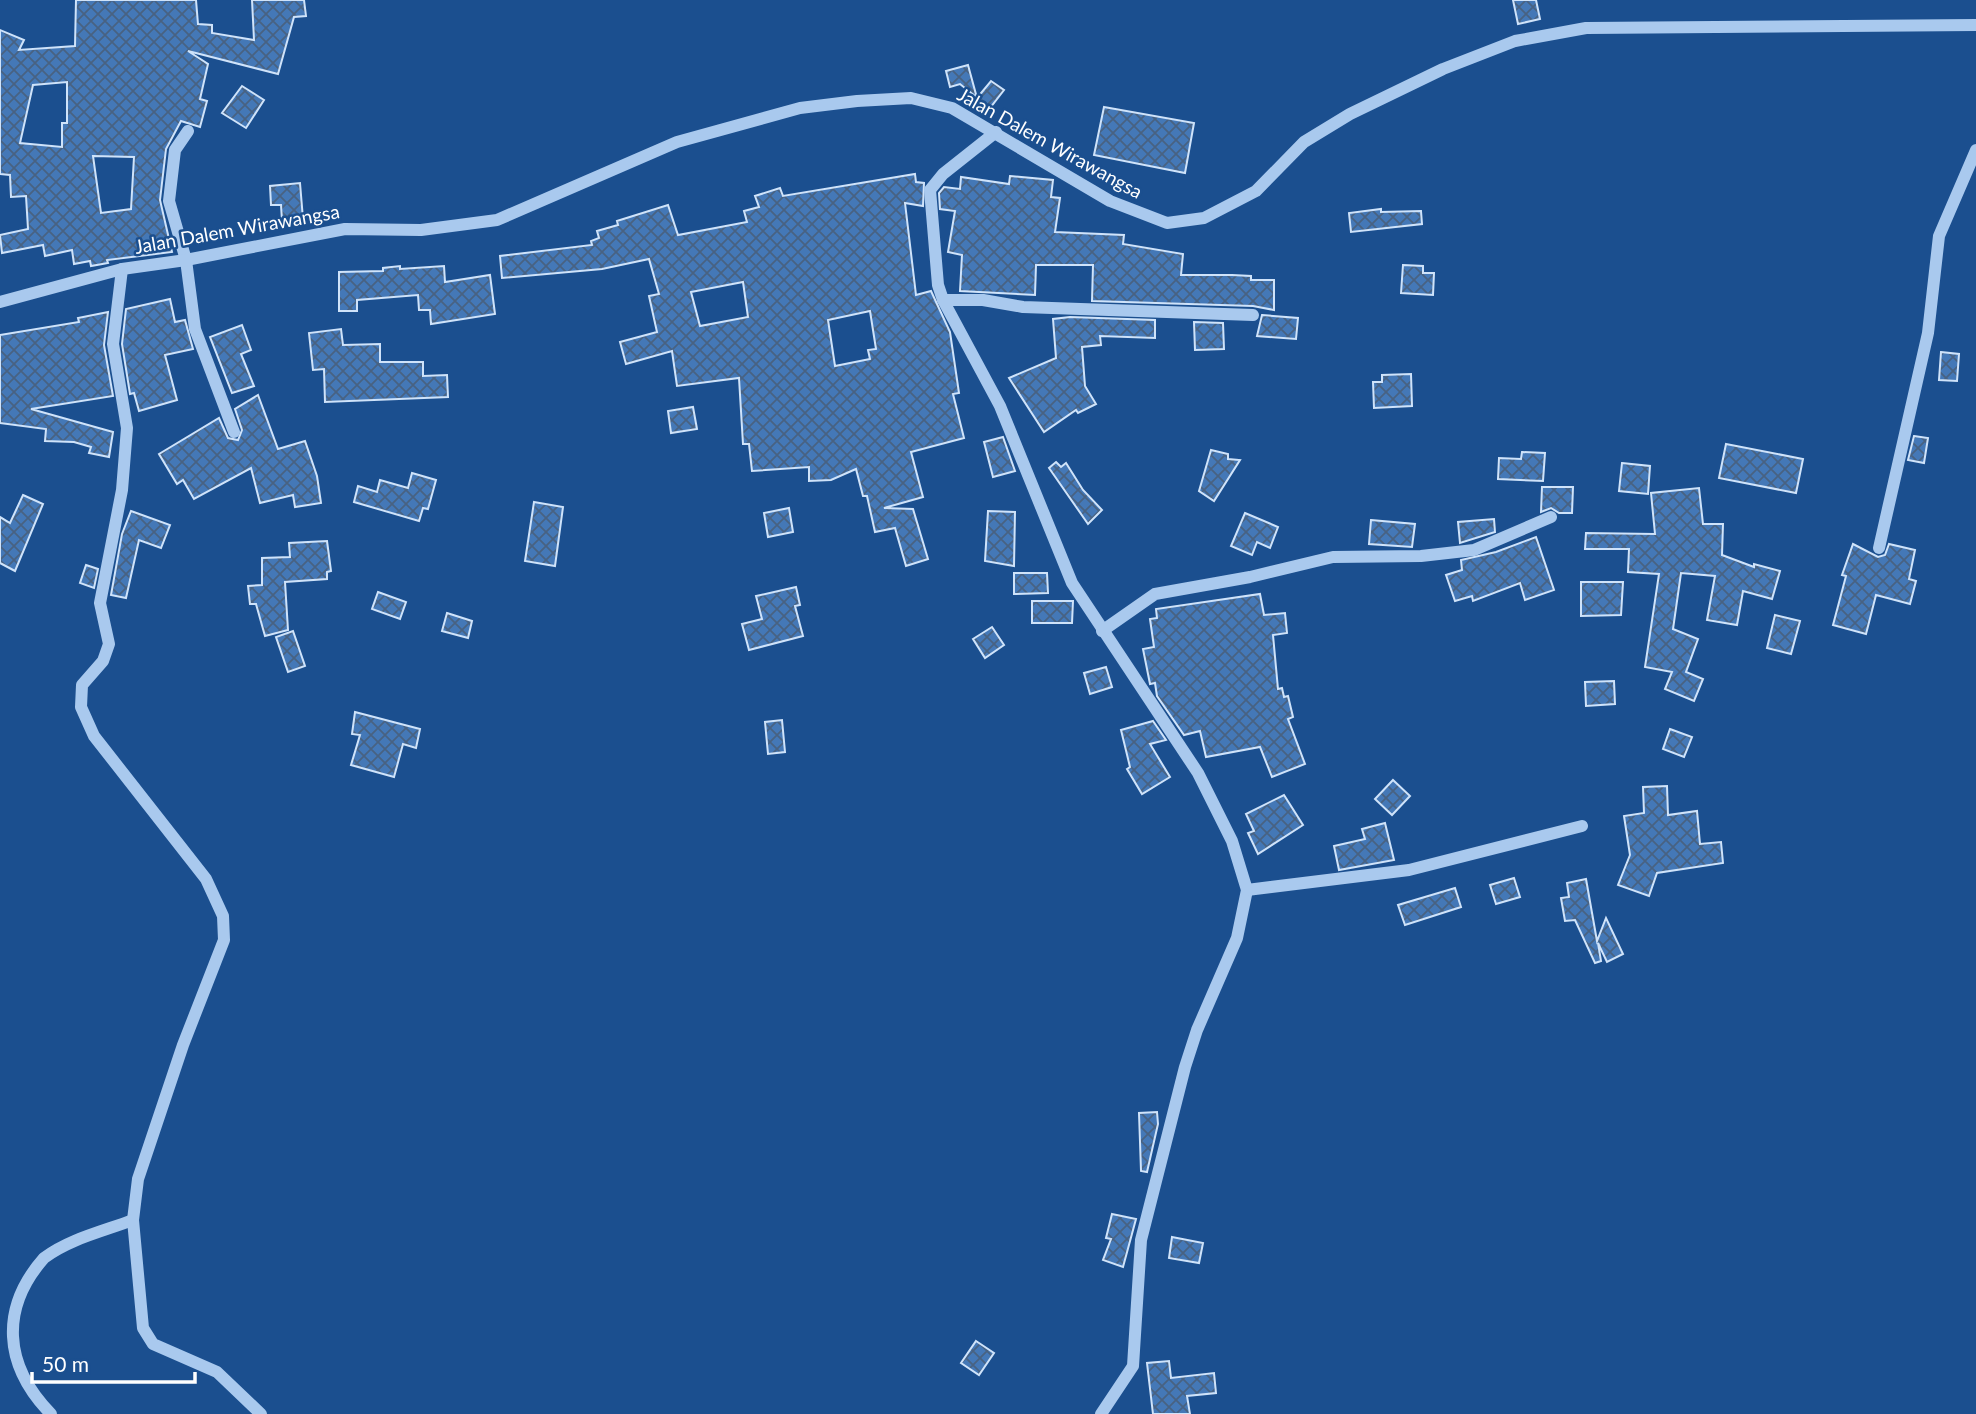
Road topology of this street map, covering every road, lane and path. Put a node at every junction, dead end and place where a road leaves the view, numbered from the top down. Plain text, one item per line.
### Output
1 (1976, 25) edge
2 (188, 131) dead end
3 (996, 132) junction
4 (1976, 150) edge
5 (186, 260) junction
6 (122, 269) junction
7 (943, 300) junction
8 (0, 302) edge
9 (1254, 315) dead end
10 (234, 432) dead end
11 (1551, 517) dead end
12 (1879, 548) dead end
13 (1102, 631) junction
14 (1582, 826) dead end
15 (1247, 890) junction
16 (133, 1220) junction
17 (51, 1414) edge
18 (261, 1414) edge
19 (1101, 1414) edge

1 - 3 street, Jalan Dalem Wirawangsa
2 - 5 street
3 - 5 street, Jalan Dalem Wirawangsa
3 - 7 street
4 - 12 street
5 - 6 street, Jalan Dalem Wirawangsa
5 - 10 street
6 - 8 street, Jalan Dalem Wirawangsa
6 - 16 street
7 - 9 street
7 - 13 street
11 - 13 street
13 - 15 street
14 - 15 street
15 - 19 street
16 - 17 street
16 - 18 street

